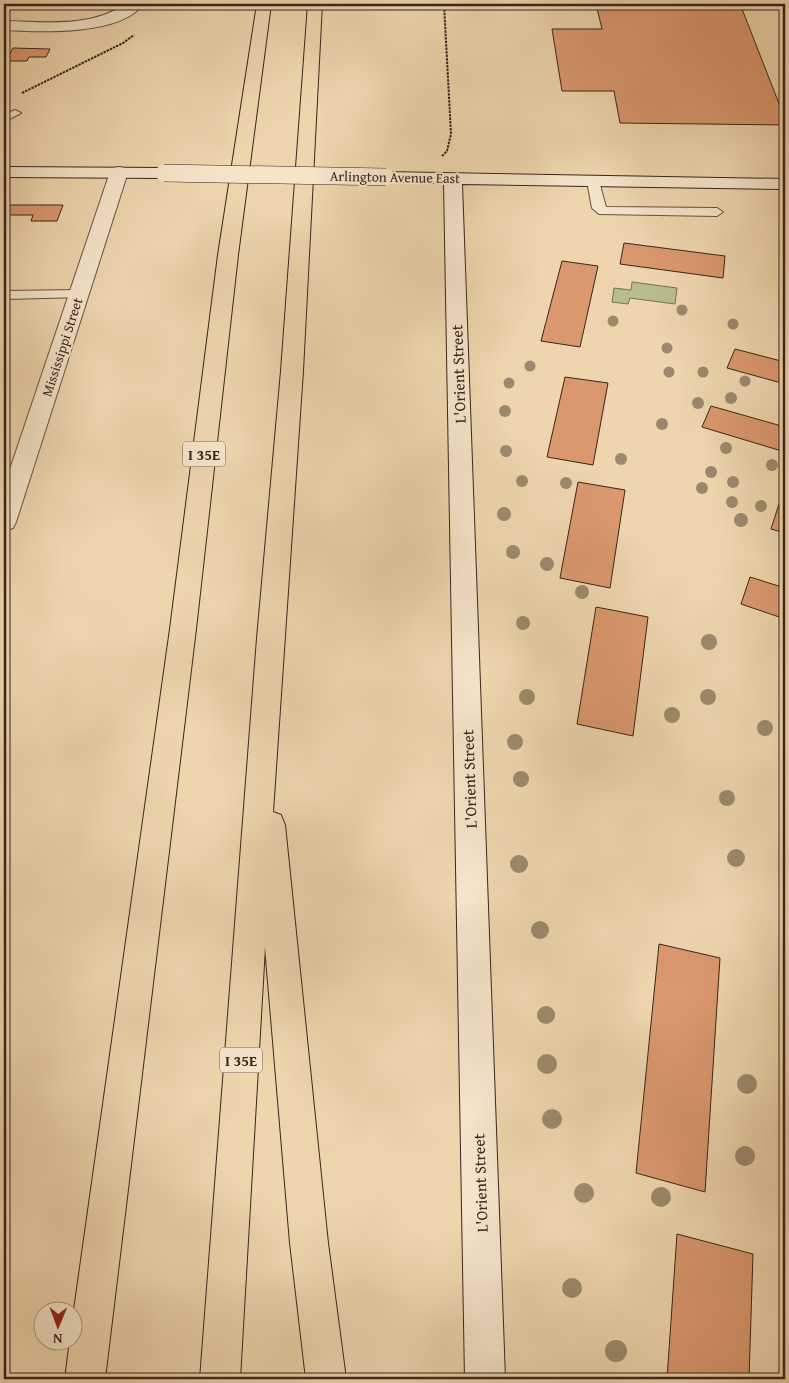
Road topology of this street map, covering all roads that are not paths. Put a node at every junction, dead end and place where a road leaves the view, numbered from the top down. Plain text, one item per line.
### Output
1 (136, 4) edge
2 (264, 4) edge
3 (315, 4) edge
4 (4, 26) edge
5 (14, 113) dead end
6 (4, 119) edge
7 (447, 168) junction
8 (4, 172) edge
9 (119, 172) junction
10 (593, 180) junction
11 (785, 184) edge
12 (717, 212) dead end
13 (80, 294) junction
14 (4, 296) edge
15 (4, 522) edge
16 (263, 742) junction
17 (85, 1379) edge
18 (220, 1379) edge
19 (326, 1379) edge
20 (485, 1379) edge

1 - 4 street
2 - 17 highway, I 35E
3 - 16 highway, I 35E
5 - 6 lane
7 - 9 street, Arlington Avenue East, bridge
7 - 10 street, Arlington Avenue East
7 - 20 street, L'Orient Street
8 - 9 street, Arlington Avenue East
9 - 13 street, Mississippi Street
10 - 11 street, Arlington Avenue East
10 - 12 lane
13 - 14 lane
13 - 15 street, Mississippi Street
16 - 18 highway, I 35E
16 - 19 highway

